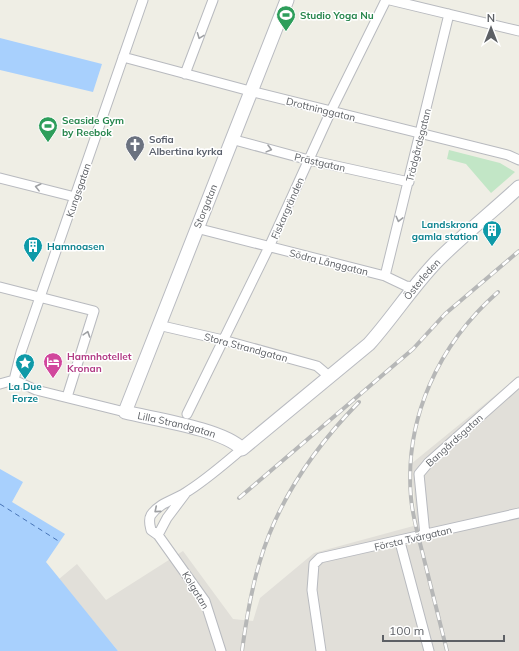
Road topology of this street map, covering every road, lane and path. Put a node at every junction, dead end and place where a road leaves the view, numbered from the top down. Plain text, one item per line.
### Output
1 (142, 0) edge
2 (213, 0) edge
3 (287, 0) edge
4 (386, 0) edge
5 (390, 0) edge
6 (449, 14) junction
7 (519, 31) edge
8 (123, 57) junction
9 (185, 74) junction
10 (250, 91) junction
11 (331, 111) junction
12 (421, 133) junction
13 (231, 139) junction
14 (309, 160) junction
15 (519, 160) edge
16 (0, 178) edge
17 (409, 182) junction
18 (519, 188) edge
19 (75, 196) junction
20 (196, 228) junction
21 (269, 247) junction
22 (385, 276) junction
23 (0, 287) edge
24 (414, 287) junction
25 (42, 297) junction
26 (158, 325) junction
27 (223, 340) junction
28 (330, 377) junction
29 (14, 380) junction
30 (519, 382) edge
31 (0, 384) edge
32 (67, 397) junction
33 (125, 412) junction
34 (187, 414) dead end
35 (242, 449) junction
36 (185, 494) junction
37 (519, 513) edge
38 (158, 535) junction
39 (425, 536) junction
40 (400, 542) junction
41 (221, 651) edge
42 (321, 651) edge
43 (429, 651) edge

1 - 8 street, Kungsgatan
2 -> 9 street
3 - 10 street, Storgatan
4 - 11 street, Fiskargränden
5 - 6 street
6 - 7 street
6 - 12 street, Trädgårdsgatan
8 - 9 street, Drottninggatan
8 - 19 street, Kungsgatan
9 - 10 street, Drottninggatan
10 - 11 street, Drottninggatan
10 - 13 street, Storgatan
11 - 12 street, Drottninggatan
11 - 14 street, Fiskargränden
12 - 15 street, Drottninggatan
12 - 17 street, Trädgårdsgatan
13 -> 14 street, Prästgatan
13 - 20 street, Storgatan
14 - 17 street, Prästgatan
14 - 21 street, Fiskargränden
19 -> 16 street
17 -> 22 street, Trädgårdsgatan
18 - 24 street, Österleden
19 - 25 street, Kungsgatan
20 - 21 street, Södra Långgatan
20 - 26 street, Storgatan
21 - 22 street, Södra Långgatan
21 - 27 street, Fiskargränden
22 - 24 street, Södra Långgatan
23 - 25 street
24 - 28 street, Österleden
25 - 29 street, Kungsgatan
32 -> 25 street
26 - 27 street, Stora Strandgatan
26 - 33 street, Storgatan
27 - 28 street, Stora Strandgatan
27 - 34 street, Fiskargränden
28 - 35 street
29 - 31 street
29 - 32 street, Lilla Strandgatan
30 - 39 street, Bangårdsgatan
32 - 33 street, Lilla Strandgatan
33 - 35 street, Lilla Strandgatan
35 - 36 street, Kolgatan
36 - 38 street, Kolgatan
36 -> 38 street, Kolgatan
37 - 39 street, Första Tvärgatan
38 - 41 street, Kolgatan
39 - 40 street, Första Tvärgatan
40 - 42 street, Första Tvärgatan
40 - 43 street

